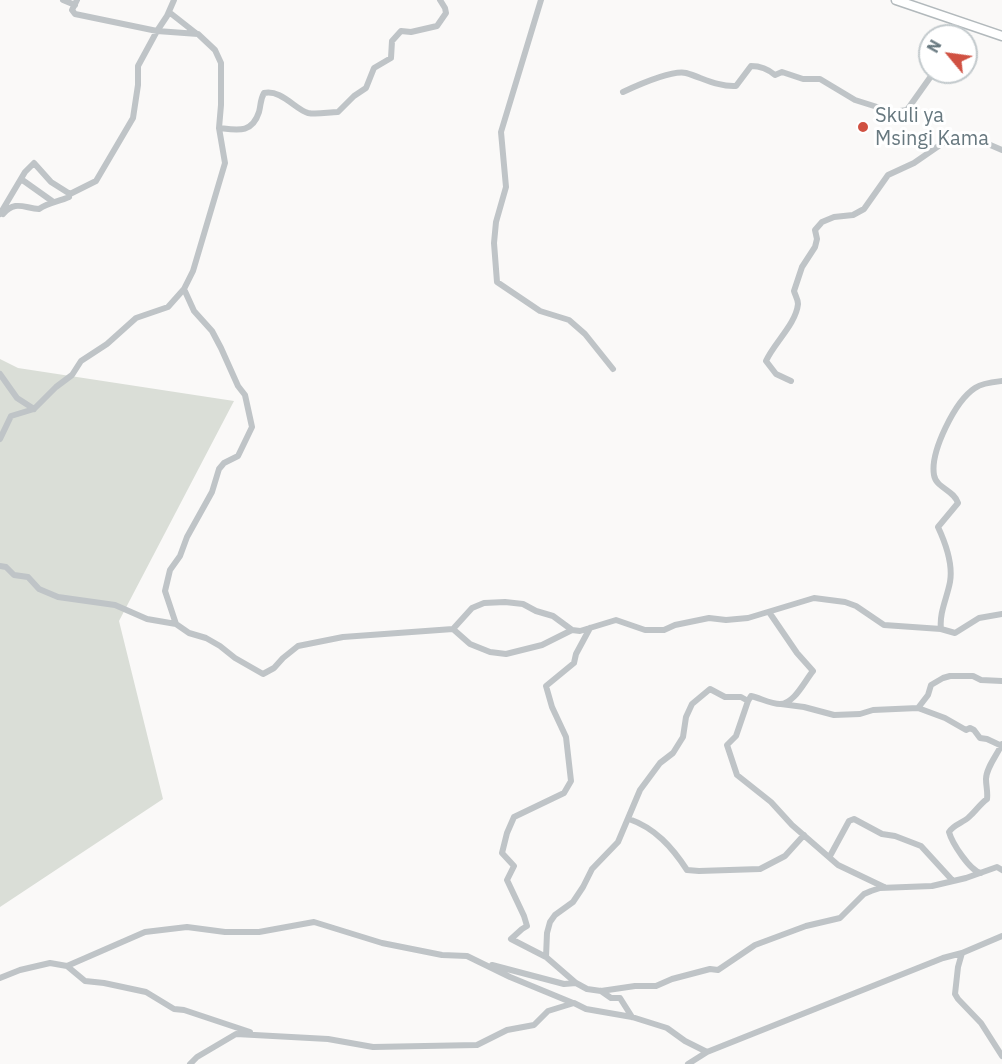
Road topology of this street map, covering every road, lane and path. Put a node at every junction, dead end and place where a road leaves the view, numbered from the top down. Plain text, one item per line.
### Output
1 (63, 0) edge
2 (174, 0) edge
3 (440, 0) edge
4 (541, 0) edge
5 (896, 0) edge
6 (76, 2) edge
7 (169, 12) junction
8 (957, 22) joint
9 (157, 31) junction
10 (198, 34) junction
11 (1002, 36) edge
12 (925, 84) edge
13 (623, 92) dead end
14 (219, 128) junction
15 (1002, 150) edge
16 (21, 179) junction
17 (69, 197) dead end
18 (52, 201) junction
19 (0, 215) edge
20 (184, 289) junction
21 (613, 369) dead end
22 (0, 374) edge
23 (791, 381) dead end
24 (1002, 381) edge
25 (34, 409) junction
26 (0, 439) edge
27 (0, 566) edge
28 (769, 612) junction
29 (1002, 614) edge
30 (176, 624) junction
31 (590, 628) junction
32 (453, 629) junction
33 (941, 629) junction
34 (572, 630) junction
35 (1002, 681) edge
36 (748, 701) junction
37 (780, 704) junction
38 (918, 708) junction
39 (1002, 745) edge
40 (629, 819) junction
41 (804, 835) junction
42 (830, 856) junction
43 (1000, 867) edge
44 (982, 873) junction
45 (953, 881) junction
46 (888, 889) junction
47 (1002, 936) edge
48 (962, 953) junction
49 (546, 957) junction
50 (483, 962) junction
51 (67, 966) junction
52 (0, 978) edge
53 (576, 983) junction
54 (630, 986) junction
55 (601, 991) junction
56 (620, 998) junction
57 (574, 1003) junction
58 (632, 1017) junction
59 (256, 1034) junction
60 (707, 1052) junction
61 (1002, 1056) edge
62 (190, 1064) edge
63 (688, 1064) edge

1 - 6 street
2 - 7 street
3 - 14 street
4 - 21 street
5 - 8 street
6 - 9 street
7 - 9 street
7 - 10 street
8 - 11 street
9 - 10 street
9 - 16 street
10 - 14 street
12 - 13 street
14 - 20 street
15 - 23 street
16 - 18 street
16 - 19 street
17 - 18 street
18 - 19 street
20 - 25 street
20 - 30 street
22 - 25 street
24 - 33 street
25 - 26 street
27 - 30 street
28 - 31 street
28 - 33 street
28 - 37 street
29 - 33 street
30 - 32 street
31 - 34 street
31 - 49 street
32 - 34 street
32 - 34 street
35 - 38 street
36 - 37 street
36 - 40 street
36 - 41 street
37 - 38 street
38 - 39 street
39 - 44 street
40 - 41 street
40 - 49 street
41 - 42 street
42 - 45 street
42 - 46 street
43 - 44 street
44 - 45 street
45 - 46 street
46 - 54 street
47 - 48 street
48 - 60 street
48 - 61 street
49 - 53 street
50 - 51 street
50 - 53 street
50 - 57 street
51 - 52 street
51 - 59 street
53 - 55 street
54 - 55 street
54 - 56 street
55 - 56 street
56 - 58 street
57 - 58 street
57 - 59 street
58 - 60 street
59 - 62 street
60 - 63 street

